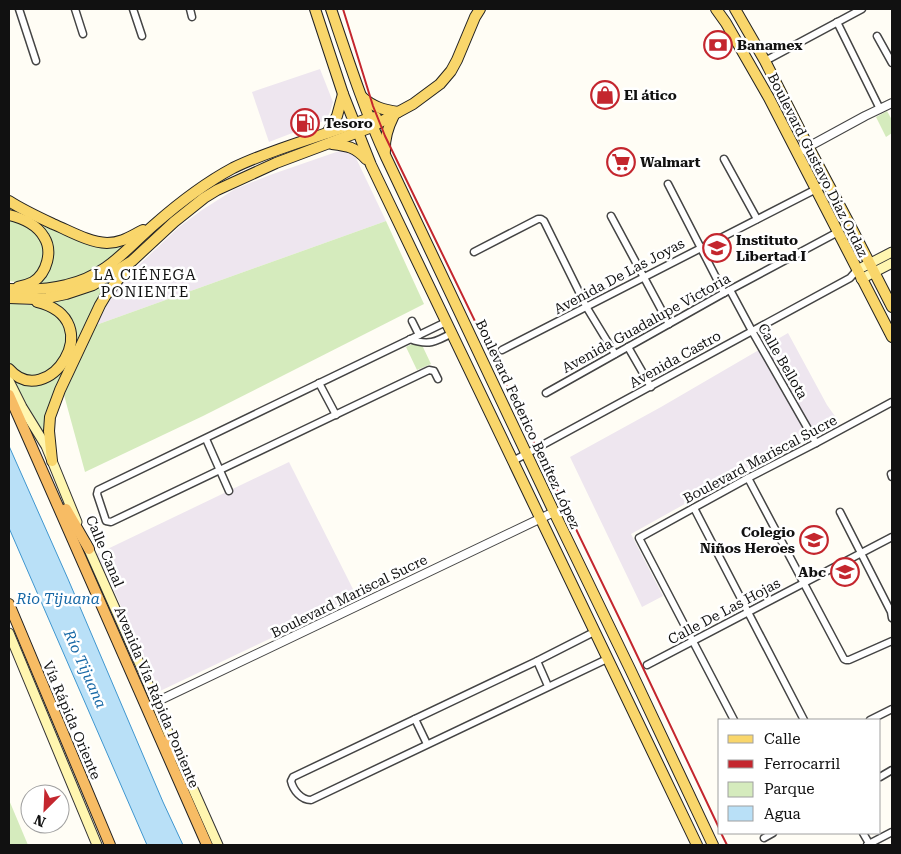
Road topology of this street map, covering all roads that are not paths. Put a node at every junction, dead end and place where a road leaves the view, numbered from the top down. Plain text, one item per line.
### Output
1 (19, 9) edge
2 (75, 9) edge
3 (133, 9) edge
4 (190, 9) edge
5 (480, 9) edge
6 (716, 9) edge
7 (735, 9) edge
8 (862, 9) edge
9 (332, 11) edge
10 (316, 13) edge
11 (192, 18) dead end
12 (837, 22) junction
13 (83, 34) dead end
14 (142, 36) dead end
15 (877, 36) dead end
16 (765, 60) junction
17 (36, 61) dead end
18 (892, 63) edge
19 (343, 94) junction
20 (360, 96) junction
21 (892, 103) edge
22 (880, 109) junction
23 (394, 115) junction
24 (370, 123) junction
25 (356, 128) junction
26 (327, 133) junction
27 (329, 144) junction
28 (808, 146) junction
29 (797, 153) junction
30 (386, 157) junction
31 (724, 159) dead end
32 (370, 165) junction
33 (828, 183) junction
34 (668, 184) dead end
35 (815, 189) junction
36 (9, 201) edge
37 (9, 215) edge
38 (610, 216) dead end
39 (757, 219) junction
40 (155, 224) junction
41 (838, 232) junction
42 (700, 248) junction
43 (474, 252) dead end
44 (892, 252) edge
45 (132, 262) junction
46 (892, 262) edge
47 (872, 268) junction
48 (856, 276) junction
49 (644, 278) junction
50 (727, 291) junction
51 (9, 292) edge
52 (21, 298) junction
53 (892, 307) edge
54 (587, 308) junction
55 (412, 321) dead end
56 (446, 322) junction
57 (669, 324) junction
58 (752, 331) junction
59 (452, 333) junction
60 (419, 335) junction
61 (892, 337) edge
62 (410, 339) junction
63 (628, 347) junction
64 (502, 350) dead end
65 (615, 354) junction
66 (9, 369) edge
67 (438, 379) dead end
68 (9, 381) edge
69 (319, 383) junction
70 (651, 387) junction
71 (546, 393) dead end
72 (9, 395) edge
73 (892, 402) edge
74 (336, 415) junction
75 (206, 439) junction
76 (816, 444) junction
77 (526, 453) junction
78 (52, 461) junction
79 (513, 461) junction
80 (40, 463) junction
81 (219, 470) junction
82 (748, 478) junction
83 (229, 491) dead end
84 (694, 508) junction
85 (554, 512) junction
86 (840, 512) dead end
87 (539, 518) junction
88 (892, 537) edge
89 (89, 549) junction
90 (861, 553) junction
91 (805, 583) junction
92 (9, 604) edge
93 (748, 613) junction
94 (892, 618) edge
95 (9, 620) edge
96 (594, 632) junction
97 (9, 633) edge
98 (892, 641) edge
99 (692, 642) junction
100 (607, 659) junction
101 (537, 661) junction
102 (647, 665) dead end
103 (548, 686) junction
104 (47, 697) junction
105 (156, 702) junction
106 (892, 708) edge
107 (415, 719) junction
108 (733, 719) edge
109 (803, 719) edge
110 (872, 719) edge
111 (170, 738) junction
112 (427, 744) junction
113 (892, 770) edge
114 (881, 776) edge
115 (190, 808) junction
116 (892, 832) edge
117 (771, 834) edge
118 (764, 838) dead end
119 (97, 845) edge
120 (110, 845) edge
121 (207, 845) edge
122 (218, 845) edge
123 (697, 845) edge
124 (713, 845) edge
125 (868, 845) edge

1 - 17 street
2 - 13 street
3 - 14 street
4 - 11 street
5 - 23 main road
6 - 29 main road, Boulevard Gustavo Díaz Ordaz
7 - 16 main road, Boulevard Gustavo Díaz Ordaz
8 - 12 street
9 - 10 main road
9 - 20 main road, Boulevard Federico Benítez López
10 - 19 main road, Boulevard Federico Benítez López
12 - 16 street
12 - 22 street
15 - 18 street
16 - 28 main road, Boulevard Gustavo Díaz Ordaz
19 - 25 main road, Boulevard Federico Benítez López
19 - 26 main road
20 - 23 main road
20 - 24 main road, Boulevard Federico Benítez López
21 - 22 street
22 - 28 street
23 - 24 main road
23 - 30 main road
24 - 25 main road
24 - 30 main road, Boulevard Federico Benítez López
25 - 26 main road
25 - 27 main road
25 - 32 main road, Boulevard Federico Benítez López
26 - 40 main road
27 - 32 main road
27 - 45 main road
28 - 29 street
28 - 33 main road, Boulevard Gustavo Díaz Ordaz
29 - 35 main road, Boulevard Gustavo Díaz Ordaz
30 - 77 main road, Boulevard Federico Benítez López
31 - 39 street
32 - 56 main road, Boulevard Federico Benítez López
33 - 35 street, Avenida De Las Joyas
33 - 47 main road, Boulevard Gustavo Díaz Ordaz
34 - 42 street, Calle Bellota
35 - 39 street, Avenida De Las Joyas
35 - 41 main road, Boulevard Gustavo Díaz Ordaz
36 - 40 main road
37 - 51 main road
38 - 49 street
39 - 42 street, Avenida De Las Joyas
40 - 51 main road
41 - 48 main road, Boulevard Gustavo Díaz Ordaz
41 - 50 street, Avenida Guadalupe Victoria
42 - 49 street, Avenida De Las Joyas
42 - 50 street, Calle Bellota
43 - 54 street
44 - 47 main road
45 - 52 main road
45 - 78 main road
46 - 47 main road
47 - 48 main road
47 - 53 main road, Boulevard Gustavo Díaz Ordaz
48 - 58 street, Avenida Castro
48 - 61 main road, Boulevard Gustavo Díaz Ordaz
49 - 54 street, Avenida De Las Joyas
49 - 57 street
50 - 57 street, Avenida Guadalupe Victoria
50 - 58 street, Calle Bellota
51 - 52 main road
52 - 66 main road
54 - 64 street, Avenida De Las Joyas
54 - 65 street
55 - 60 street
56 - 59 main road, Boulevard Federico Benítez López
56 - 60 street
57 - 63 street, Avenida Guadalupe Victoria
58 - 70 street, Avenida Castro
58 - 76 street, Calle Bellota
59 - 62 street
59 - 79 main road, Boulevard Federico Benítez López
60 - 62 street
62 - 69 street
63 - 65 street, Avenida Guadalupe Victoria
63 - 70 street
65 - 71 street, Avenida Guadalupe Victoria
67 - 74 street
68 - 78 main road, Calle Canal
69 - 74 street
69 - 75 street
70 - 77 street, Avenida Castro
72 - 80 highway, Avenida Vía Rápida Poniente
73 - 76 street, Boulevard Mariscal Sucre
74 - 81 street
75 - 81 street
75 - 81 street
76 - 82 street, Boulevard Mariscal Sucre
77 - 79 street, Avenida Castro
77 - 85 main road, Boulevard Federico Benítez López
78 - 89 main road, Calle Canal
79 - 87 main road, Boulevard Federico Benítez López
80 - 89 highway
80 - 115 highway, Avenida Vía Rápida Poniente
81 - 83 street
82 - 84 street, Boulevard Mariscal Sucre
82 - 91 street
84 - 93 street
84 - 99 street, Boulevard Mariscal Sucre
85 - 87 street, Boulevard Mariscal Sucre
85 - 124 main road, Boulevard Federico Benítez López
86 - 90 street
87 - 96 main road, Boulevard Federico Benítez López
87 - 105 street, Boulevard Mariscal Sucre
88 - 90 street, Calle De Las Hojas
89 - 105 main road, Calle Canal
90 - 91 street, Calle De Las Hojas
90 - 94 street
91 - 93 street, Calle De Las Hojas
91 - 98 street
92 - 104 highway, Vía Rápida Oriente
93 - 99 street, Calle De Las Hojas
93 - 109 street
95 - 104 highway
96 - 100 main road, Boulevard Federico Benítez López
96 - 101 street
97 - 119 main road
99 - 102 street, Calle De Las Hojas
99 - 108 street
100 - 103 street
100 - 123 main road, Boulevard Federico Benítez López
101 - 103 street
101 - 107 street
103 - 112 street
104 - 120 highway, Vía Rápida Oriente
105 - 111 main road, Calle Canal
106 - 110 street
107 - 112 street
107 - 112 street
111 - 115 highway
111 - 122 main road, Calle Canal
113 - 114 street
115 - 121 highway, Avenida Vía Rápida Poniente
116 - 125 street
117 - 118 street

